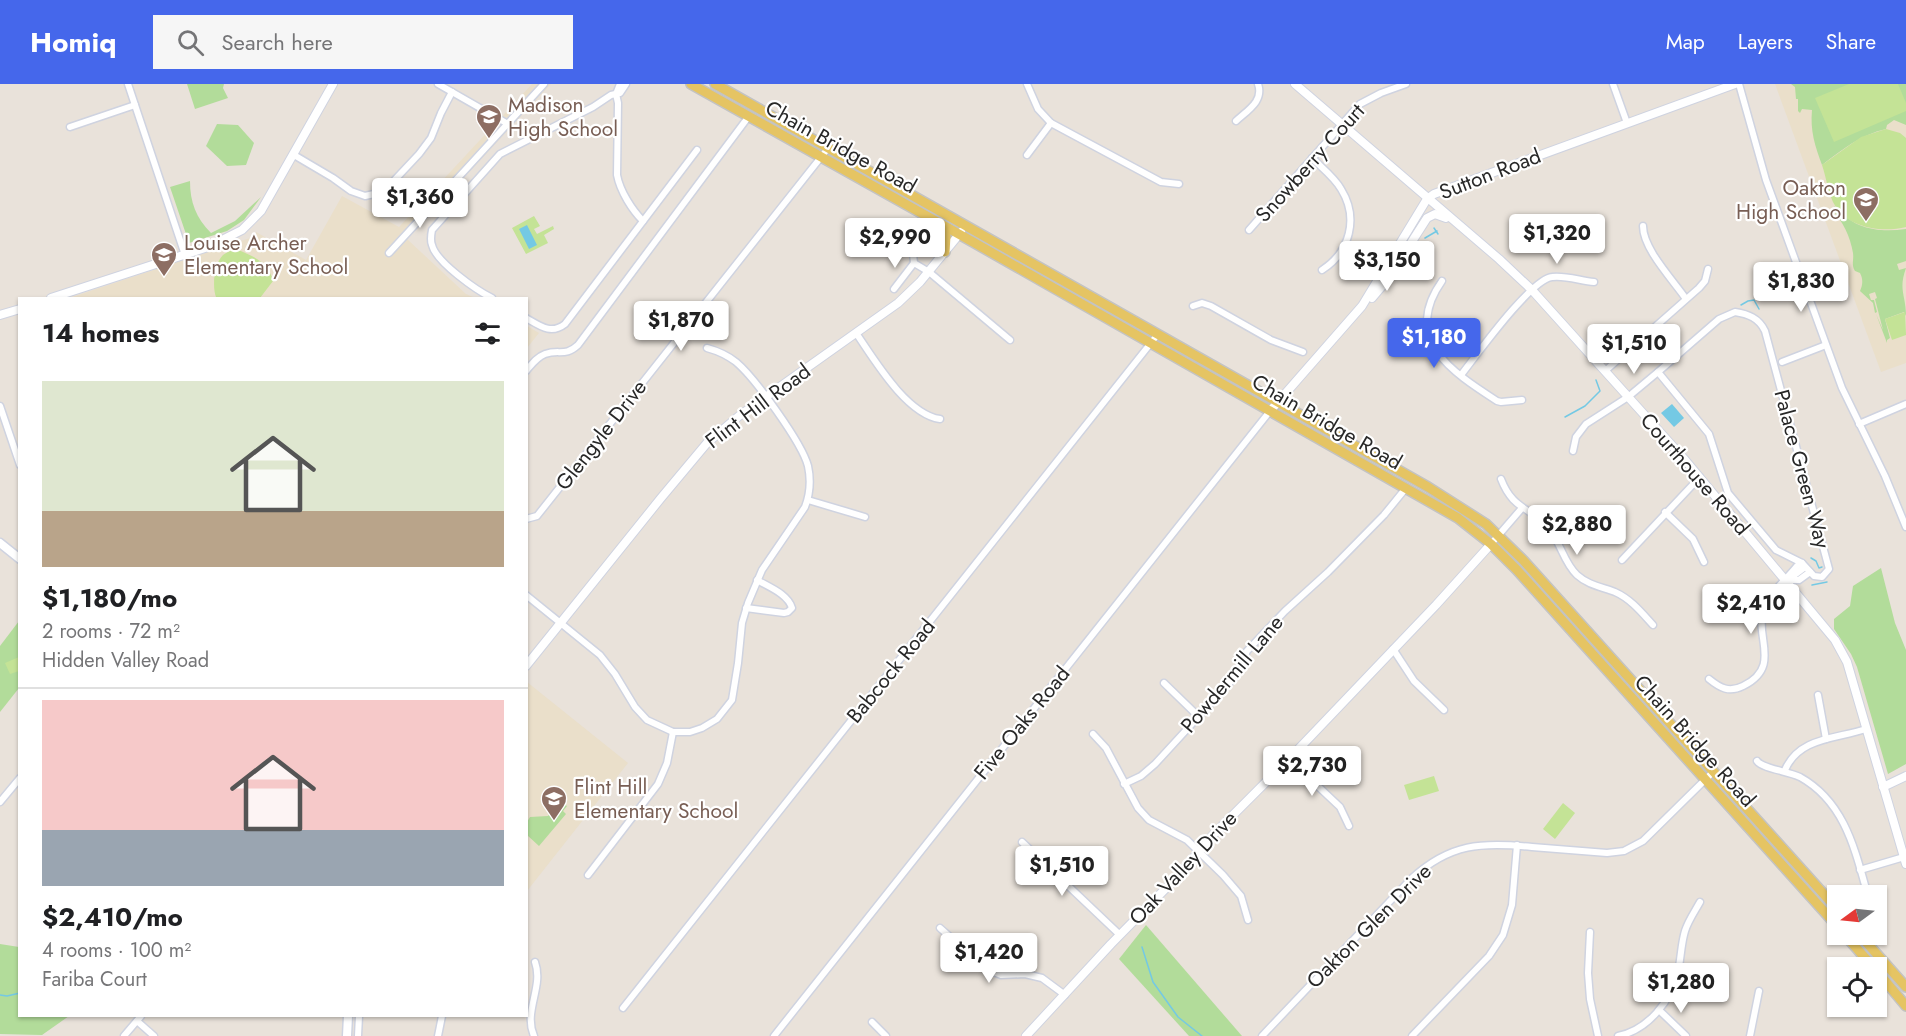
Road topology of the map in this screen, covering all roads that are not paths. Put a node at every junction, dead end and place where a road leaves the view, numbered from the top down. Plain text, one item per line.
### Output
1 (128, 84) edge
2 (333, 84) edge
3 (438, 84) edge
4 (544, 84) edge
5 (620, 84) edge
6 (626, 84) edge
7 (691, 84) edge
8 (715, 84) edge
9 (1027, 84) edge
10 (1258, 84) edge
11 (1295, 84) edge
12 (1406, 84) edge
13 (1614, 84) edge
14 (1737, 84) edge
15 (452, 92) junction
16 (616, 94) junction
17 (135, 105) junction
18 (749, 116) junction
19 (1236, 121) dead end
20 (1052, 123) junction
21 (1627, 123) junction
22 (508, 124) junction
23 (1341, 125) junction
24 (70, 127) dead end
25 (829, 147) junction
26 (697, 150) dead end
27 (294, 155) junction
28 (1027, 155) dead end
29 (822, 157) junction
30 (1312, 158) junction
31 (1179, 184) dead end
32 (1427, 199) junction
33 (643, 221) junction
34 (937, 221) junction
35 (1456, 222) junction
36 (965, 224) junction
37 (1643, 226) dead end
38 (1249, 230) dead end
39 (959, 234) junction
40 (906, 249) dead end
41 (945, 252) junction
42 (389, 253) dead end
43 (185, 255) junction
44 (914, 263) junction
45 (1708, 269) dead end
46 (1322, 270) dead end
47 (928, 272) junction
48 (1442, 281) dead end
49 (1594, 282) dead end
50 (894, 289) dead end
51 (1532, 290) junction
52 (54, 297) edge
53 (490, 297) edge
54 (1686, 299) junction
55 (1193, 306) dead end
56 (1362, 306) junction
57 (18, 310) edge
58 (0, 315) edge
59 (528, 319) edge
60 (856, 333) junction
61 (1158, 334) junction
62 (1010, 340) dead end
63 (1152, 343) junction
64 (1826, 345) junction
65 (707, 348) dead end
66 (1303, 352) dead end
67 (1782, 362) dead end
68 (528, 369) edge
69 (1605, 370) junction
70 (1658, 372) junction
71 (1461, 375) junction
72 (765, 397) junction
73 (1628, 397) junction
74 (1522, 400) dead end
75 (1277, 401) junction
76 (1906, 404) edge
77 (0, 406) edge
78 (1270, 411) junction
79 (940, 419) dead end
80 (1859, 424) junction
81 (1573, 451) dead end
82 (18, 459) edge
83 (1700, 477) junction
84 (1501, 479) dead end
85 (1406, 488) junction
86 (808, 500) junction
87 (1522, 508) junction
88 (1665, 512) junction
89 (865, 517) dead end
90 (528, 518) edge
91 (1906, 527) edge
92 (1498, 535) junction
93 (0, 543) edge
94 (1491, 544) junction
95 (18, 557) edge
96 (1622, 560) dead end
97 (1704, 562) dead end
98 (1806, 567) junction
99 (757, 580) junction
100 (1785, 580) junction
101 (528, 597) edge
102 (746, 608) junction
103 (561, 623) junction
104 (1653, 625) dead end
105 (1393, 649) junction
106 (528, 664) edge
107 (1709, 679) dead end
108 (1164, 683) dead end
109 (1818, 695) dead end
110 (1444, 710) dead end
111 (1198, 716) junction
112 (1866, 729) junction
113 (673, 732) junction
114 (1093, 734) dead end
115 (1826, 739) junction
116 (1289, 759) junction
117 (1757, 761) dead end
118 (1785, 770) junction
119 (1713, 772) junction
120 (1906, 776) edge
121 (18, 780) edge
122 (1705, 780) junction
123 (1124, 784) junction
124 (1883, 787) junction
125 (0, 802) edge
126 (1349, 826) dead end
127 (1022, 842) dead end
128 (1517, 845) junction
129 (1198, 851) junction
130 (1905, 860) edge
131 (1860, 870) junction
132 (588, 874) dead end
133 (1865, 885) edge
134 (1827, 898) edge
135 (1700, 902) dead end
136 (1827, 915) edge
137 (1248, 920) dead end
138 (940, 928) dead end
139 (1590, 932) dead end
140 (1120, 935) junction
141 (1854, 945) edge
142 (1869, 945) edge
143 (1864, 957) edge
144 (535, 962) dead end
145 (1887, 983) edge
146 (1906, 987) edge
147 (1759, 991) dead end
148 (1065, 995) junction
149 (1906, 1005) edge
150 (623, 1008) dead end
151 (1659, 1010) junction
152 (348, 1017) edge
153 (359, 1017) edge
154 (442, 1017) edge
155 (139, 1018) edge
156 (872, 1022) dead end
157 (124, 1036) edge
158 (154, 1036) edge
159 (347, 1036) edge
160 (358, 1036) edge
161 (438, 1036) edge
162 (534, 1036) edge
163 (774, 1036) edge
164 (886, 1036) edge
165 (1027, 1036) edge
166 (1262, 1036) edge
167 (1412, 1036) edge
168 (1598, 1036) edge
169 (1618, 1036) edge
170 (1686, 1036) edge
171 (1750, 1036) edge

1 - 17 street
2 - 27 street
3 - 15 street
4 - 22 street
5 - 16 street
6 - 16 street
7 - 18 main road, Chain Bridge Road
8 - 25 main road, Chain Bridge Road
9 - 20 street
10 - 19 street
11 - 23 street, Courthouse Road
12 - 23 street, Snowberry Court
13 - 21 street
14 - 21 street, Sutton Road
14 - 64 street
15 - 22 street
15 - 27 street
16 - 33 street
16 - 53 street
17 - 24 street
17 - 43 street
18 - 29 main road, Chain Bridge Road
18 - 68 street
20 - 28 street
20 - 31 street
21 - 32 street, Sutton Road
22 - 42 street
23 - 30 street, Snowberry Court
23 - 32 street, Courthouse Road
25 - 29 street, Glengyle Drive
25 - 36 main road, Chain Bridge Road
26 - 33 street
27 - 43 street
29 - 34 main road, Chain Bridge Road
29 - 90 street, Glengyle Drive
30 - 38 street, Snowberry Court
30 - 46 street
32 - 35 street, Courthouse Road
32 - 56 street, Sutton Road
33 - 59 street
34 - 39 main road, Chain Bridge Road
34 - 41 main road
35 - 51 street, Courthouse Road
35 - 56 street
36 - 39 street, Flint Hill Road
36 - 61 main road, Chain Bridge Road
37 - 54 street
39 - 41 street, Flint Hill Road
39 - 63 main road, Chain Bridge Road
40 - 44 street
41 - 47 street, Flint Hill Road
43 - 52 street
44 - 47 street
44 - 50 street
45 - 54 street
47 - 60 street, Flint Hill Road
47 - 62 street
48 - 71 street
49 - 51 street
51 - 69 street, Courthouse Road
51 - 71 street
54 - 69 street
55 - 66 street
56 - 75 street, Sutton Road
57 - 58 street
60 - 72 street, Flint Hill Road
60 - 79 street
61 - 63 street, Babcock Road
61 - 75 main road, Chain Bridge Road
63 - 78 main road, Chain Bridge Road
63 - 150 street, Babcock Road
64 - 67 street
64 - 80 street
65 - 72 street
69 - 73 street, Courthouse Road
70 - 73 street, Palace Green Way
70 - 98 street, Palace Green Way
70 - 98 street, Palace Green Way
71 - 74 street
72 - 86 street
72 - 103 street, Flint Hill Road
73 - 81 street, Palace Green Way
73 - 83 street, Courthouse Road
75 - 78 street, Sutton Road
75 - 92 main road, Chain Bridge Road
76 - 80 street
77 - 82 street
78 - 85 main road, Chain Bridge Road
78 - 163 street, Five Oaks Road
80 - 91 street
83 - 88 street
83 - 100 street, Courthouse Road
84 - 87 street
85 - 94 main road, Chain Bridge Road
85 - 111 street, Powdermill Lane
86 - 89 street
86 - 99 street
87 - 92 street
87 - 104 street
88 - 96 street
88 - 97 street
92 - 94 street
92 - 119 main road, Chain Bridge Road
93 - 95 main road
94 - 105 street, Oak Valley Drive
94 - 122 main road, Chain Bridge Road
98 - 100 street
99 - 102 street
99 - 102 street
100 - 107 street
100 - 112 street, Courthouse Road
101 - 103 street
102 - 113 street
103 - 106 street, Flint Hill Road
103 - 113 street
105 - 110 street
105 - 116 street, Oak Valley Drive
108 - 111 street
109 - 115 street
111 - 123 street, Powdermill Lane
112 - 115 street
112 - 124 street, Courthouse Road
113 - 132 street
114 - 123 street
115 - 118 street
116 - 126 street
116 - 129 street, Oak Valley Drive
117 - 118 street
118 - 131 street
119 - 122 street, Oakton Glen Drive
119 - 134 main road, Chain Bridge Road
120 - 124 street
121 - 125 street
122 - 128 street, Oakton Glen Drive
122 - 136 main road, Chain Bridge Road
123 - 129 street
124 - 130 street, Courthouse Road
127 - 140 street
128 - 166 street, Oakton Glen Drive
128 - 167 street
129 - 137 street
129 - 140 street, Oak Valley Drive
130 - 131 street
131 - 133 street
135 - 151 street
138 - 148 street
139 - 168 street
140 - 148 street, Oak Valley Drive
141 - 143 main road
142 - 146 main road
144 - 162 street
145 - 149 main road
147 - 171 street
148 - 165 street, Oak Valley Drive
151 - 169 street
151 - 170 street
152 - 159 main road
153 - 160 street
154 - 161 street
155 - 157 street
155 - 158 street
156 - 164 street

